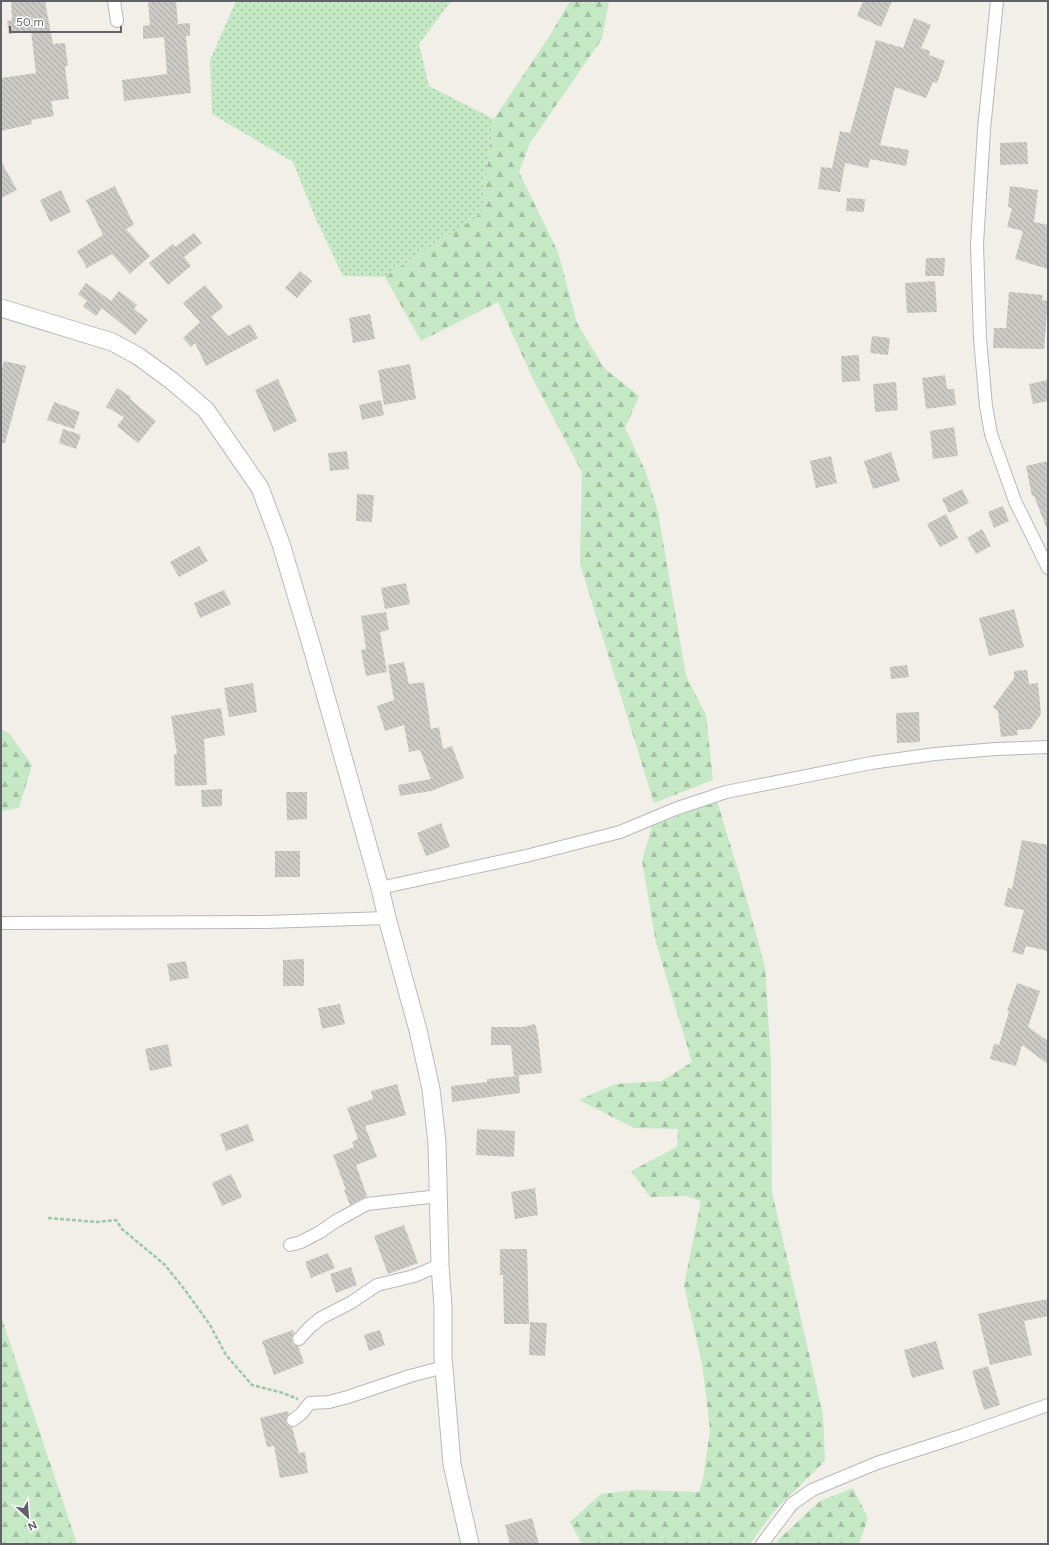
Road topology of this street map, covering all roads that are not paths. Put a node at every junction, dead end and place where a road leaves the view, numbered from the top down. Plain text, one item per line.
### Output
1 (114, 1) edge
2 (997, 1) edge
3 (116, 21) dead end
4 (1, 308) edge
5 (1048, 568) edge
6 (1048, 747) edge
7 (380, 888) junction
8 (387, 918) junction
9 (1, 923) edge
10 (439, 1196) junction
11 (290, 1245) dead end
12 (440, 1265) junction
13 (299, 1339) dead end
14 (444, 1367) junction
15 (1048, 1404) edge
16 (293, 1420) dead end
17 (470, 1544) edge
18 (762, 1544) edge

1 - 3 street
2 - 5 street
4 - 7 street
6 - 7 street
7 - 8 street
8 - 9 street
8 - 10 street
10 - 11 street
10 - 12 street
12 - 13 street
12 - 14 street
14 - 16 street
14 - 17 street
15 - 18 street

